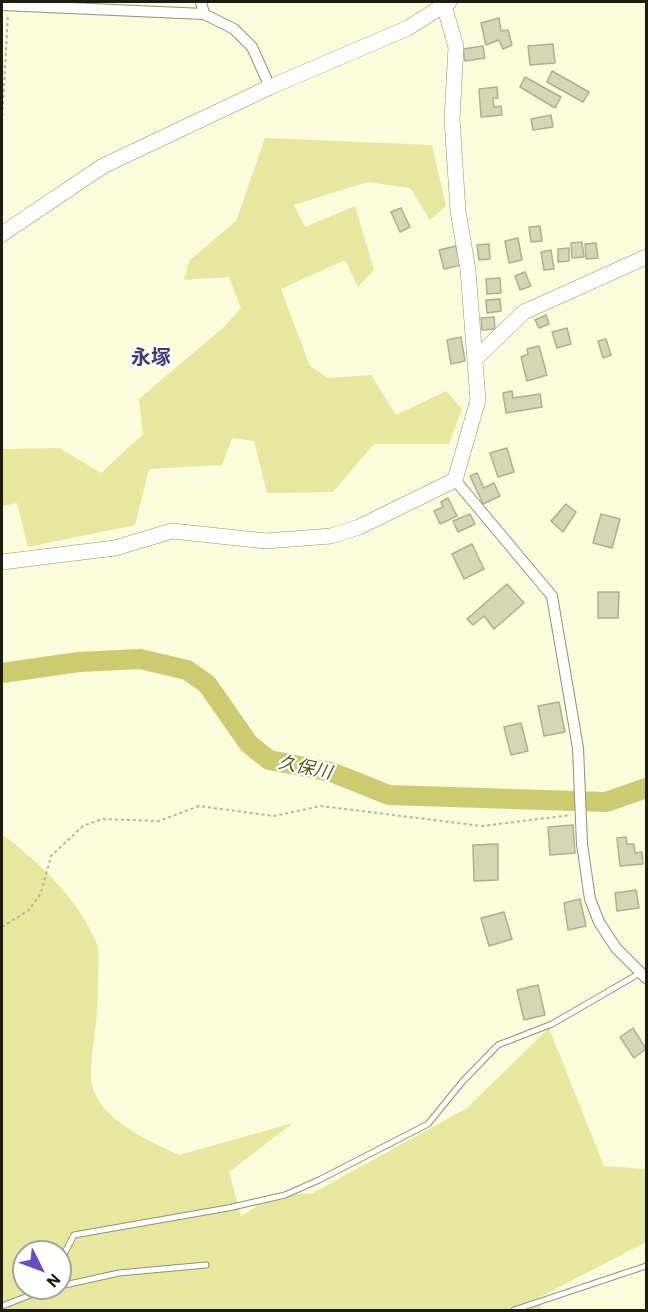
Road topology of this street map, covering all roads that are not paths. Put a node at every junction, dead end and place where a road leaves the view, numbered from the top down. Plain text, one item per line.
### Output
1 (201, 2) edge
2 (446, 3) edge
3 (7, 4) edge
4 (204, 14) junction
5 (270, 87) junction
6 (2, 234) edge
7 (646, 256) edge
8 (475, 359) junction
9 (455, 480) junction
10 (2, 562) edge
11 (643, 975) edge
12 (71, 1240) edge
13 (206, 1265) dead end
14 (646, 1266) edge
15 (72, 1284) edge
16 (17, 1300) edge
17 (2, 1306) edge
18 (524, 1308) edge
19 (514, 1311) edge

1 - 4 street
2 - 5 street
2 - 8 street
3 - 4 street
4 - 5 street
5 - 6 street
7 - 8 street
8 - 9 street
9 - 10 street
9 - 11 street
11 - 12 lane
13 - 15 lane
14 - 18 lane
16 - 17 lane
18 - 19 lane

